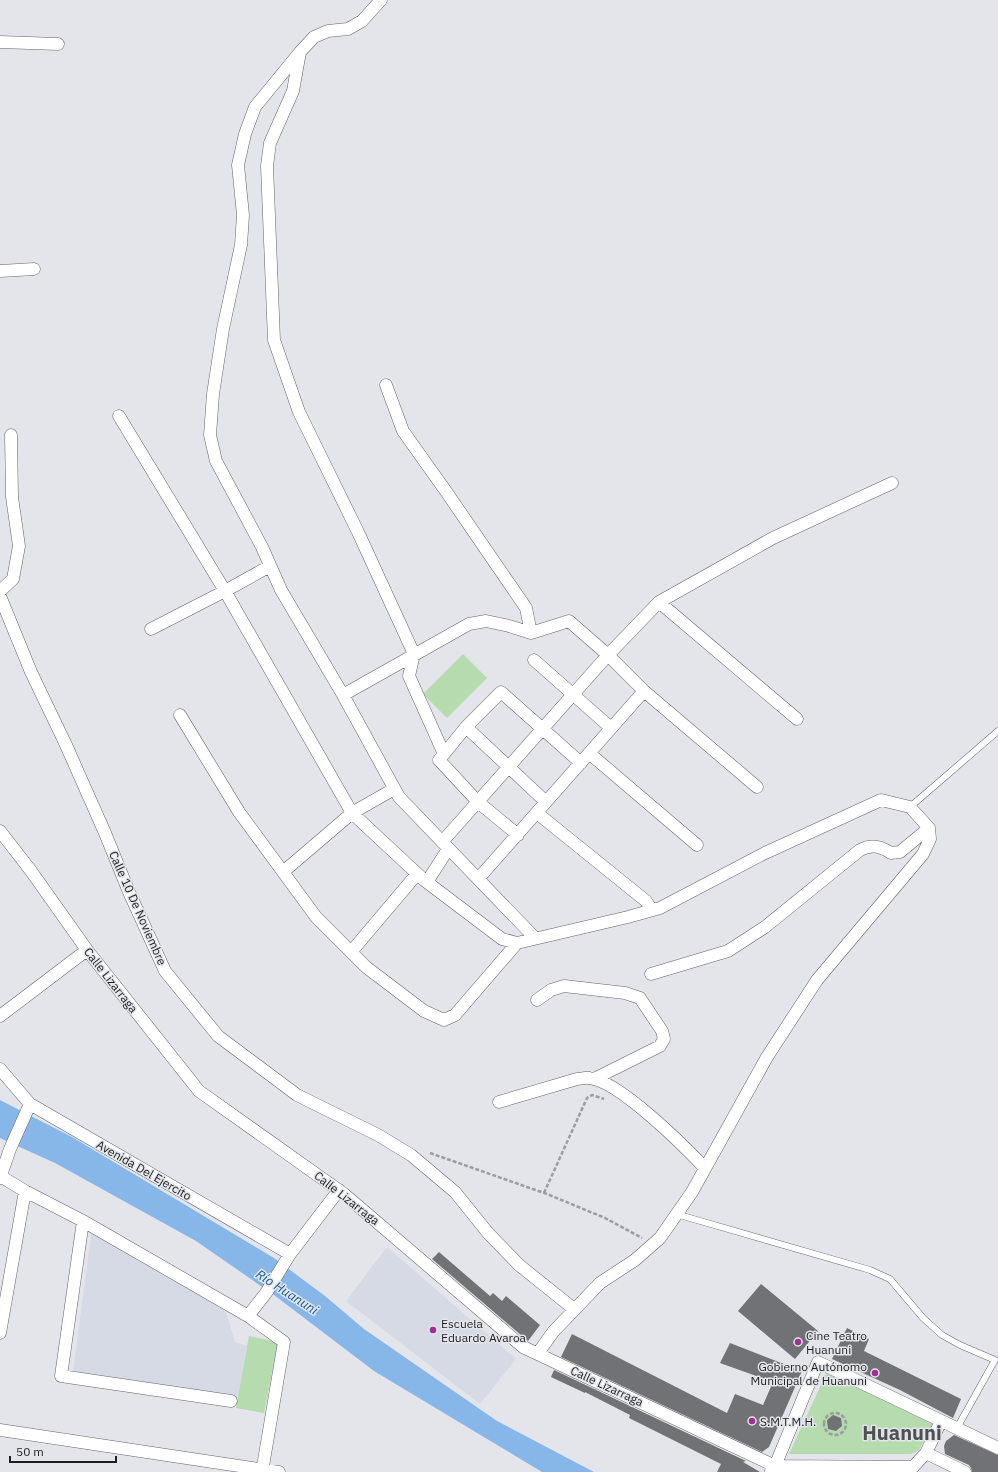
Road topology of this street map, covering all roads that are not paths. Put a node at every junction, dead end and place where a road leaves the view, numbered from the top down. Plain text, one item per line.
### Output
1 (381, 0) edge
2 (0, 42) edge
3 (58, 44) dead end
4 (300, 52) junction
5 (34, 269) dead end
6 (0, 271) edge
7 (386, 385) dead end
8 (119, 416) dead end
9 (11, 436) dead end
10 (892, 483) dead end
11 (270, 566) junction
12 (0, 591) edge
13 (224, 591) junction
14 (0, 596) edge
15 (659, 602) junction
16 (151, 629) dead end
17 (531, 633) junction
18 (414, 654) junction
19 (608, 655) junction
20 (534, 660) dead end
21 (644, 691) junction
22 (573, 694) junction
23 (343, 695) junction
24 (180, 715) dead end
25 (797, 719) dead end
26 (466, 727) junction
27 (611, 728) junction
28 (542, 729) junction
29 (998, 731) edge
30 (589, 753) junction
31 (444, 754) junction
32 (581, 763) junction
33 (509, 766) junction
34 (757, 787) dead end
35 (394, 789) junction
36 (478, 802) junction
37 (546, 802) junction
38 (910, 807) junction
39 (352, 813) junction
40 (537, 813) junction
41 (929, 828) junction
42 (0, 831) edge
43 (518, 834) junction
44 (445, 845) junction
45 (698, 845) dead end
46 (283, 872) junction
47 (417, 874) junction
48 (478, 879) junction
49 (427, 882) junction
50 (652, 910) junction
51 (535, 938) junction
52 (517, 944) junction
53 (87, 950) junction
54 (351, 952) junction
55 (651, 974) dead end
56 (536, 1000) dead end
57 (0, 1016) edge
58 (0, 1069) edge
59 (594, 1079) junction
60 (499, 1102) dead end
61 (28, 1108) junction
62 (705, 1168) junction
63 (0, 1177) edge
64 (339, 1190) junction
65 (25, 1191) junction
66 (676, 1214) junction
67 (83, 1221) junction
68 (287, 1258) junction
69 (574, 1310) junction
70 (248, 1316) junction
71 (0, 1333) edge
72 (538, 1353) junction
73 (231, 1401) dead end
74 (941, 1421) junction
75 (957, 1428) junction
76 (0, 1430) edge
77 (998, 1448) edge
78 (926, 1453) junction
79 (773, 1469) edge
80 (912, 1469) edge
81 (262, 1471) edge
82 (279, 1472) edge
83 (965, 1472) edge

1 - 4 street
2 - 3 street
4 - 11 street
4 - 18 street
5 - 6 street
7 - 17 street
8 - 13 street
9 - 12 street
10 - 15 street
11 - 13 street
11 - 23 street
13 - 16 street
13 - 39 street
14 - 69 street, Calle 10 De Noviembre
15 - 19 street
15 - 25 street
17 - 18 street
17 - 19 street
18 - 23 street
18 - 31 street
19 - 21 street
19 - 22 street
20 - 22 street
21 - 27 street
21 - 34 street
22 - 27 street
22 - 28 street
23 - 35 street
24 - 46 street
26 - 28 street
26 - 31 street
26 - 33 street
27 - 30 street
28 - 32 street
28 - 33 street
29 - 38 lane
30 - 32 street
30 - 45 street
31 - 36 street
32 - 37 street
33 - 36 street
33 - 37 street
35 - 39 street
35 - 44 street
36 - 43 street
36 - 44 street
37 - 40 street
38 - 41 street
38 - 50 street
39 - 46 street
39 - 47 street
40 - 43 street
40 - 50 street
41 - 55 street
41 - 62 street
42 - 53 street, Calle Lizarraga
43 - 48 street
44 - 48 street
44 - 49 street
46 - 54 street
47 - 49 street
47 - 54 street
48 - 51 street
49 - 52 street
50 - 51 street
51 - 52 street
52 - 54 street
53 - 57 street
53 - 64 street, Calle Lizarraga
56 - 59 street
58 - 61 street, Avenida Del Ejercito
59 - 60 street
59 - 62 street
61 - 63 street
61 - 68 street, Avenida Del Ejercito
62 - 66 street
63 - 65 street
64 - 68 street
64 - 72 street, Calle Lizarraga
65 - 67 street
65 - 71 street
66 - 69 street
66 - 75 lane
67 - 70 street
67 - 73 street
68 - 70 street
69 - 72 street
70 - 81 street
72 - 79 street, Calle Lizarraga
74 - 75 street
74 - 78 street
74 - 79 street
75 - 77 street
76 - 81 street
78 - 80 street
78 - 83 street
79 - 80 street
81 - 82 street

